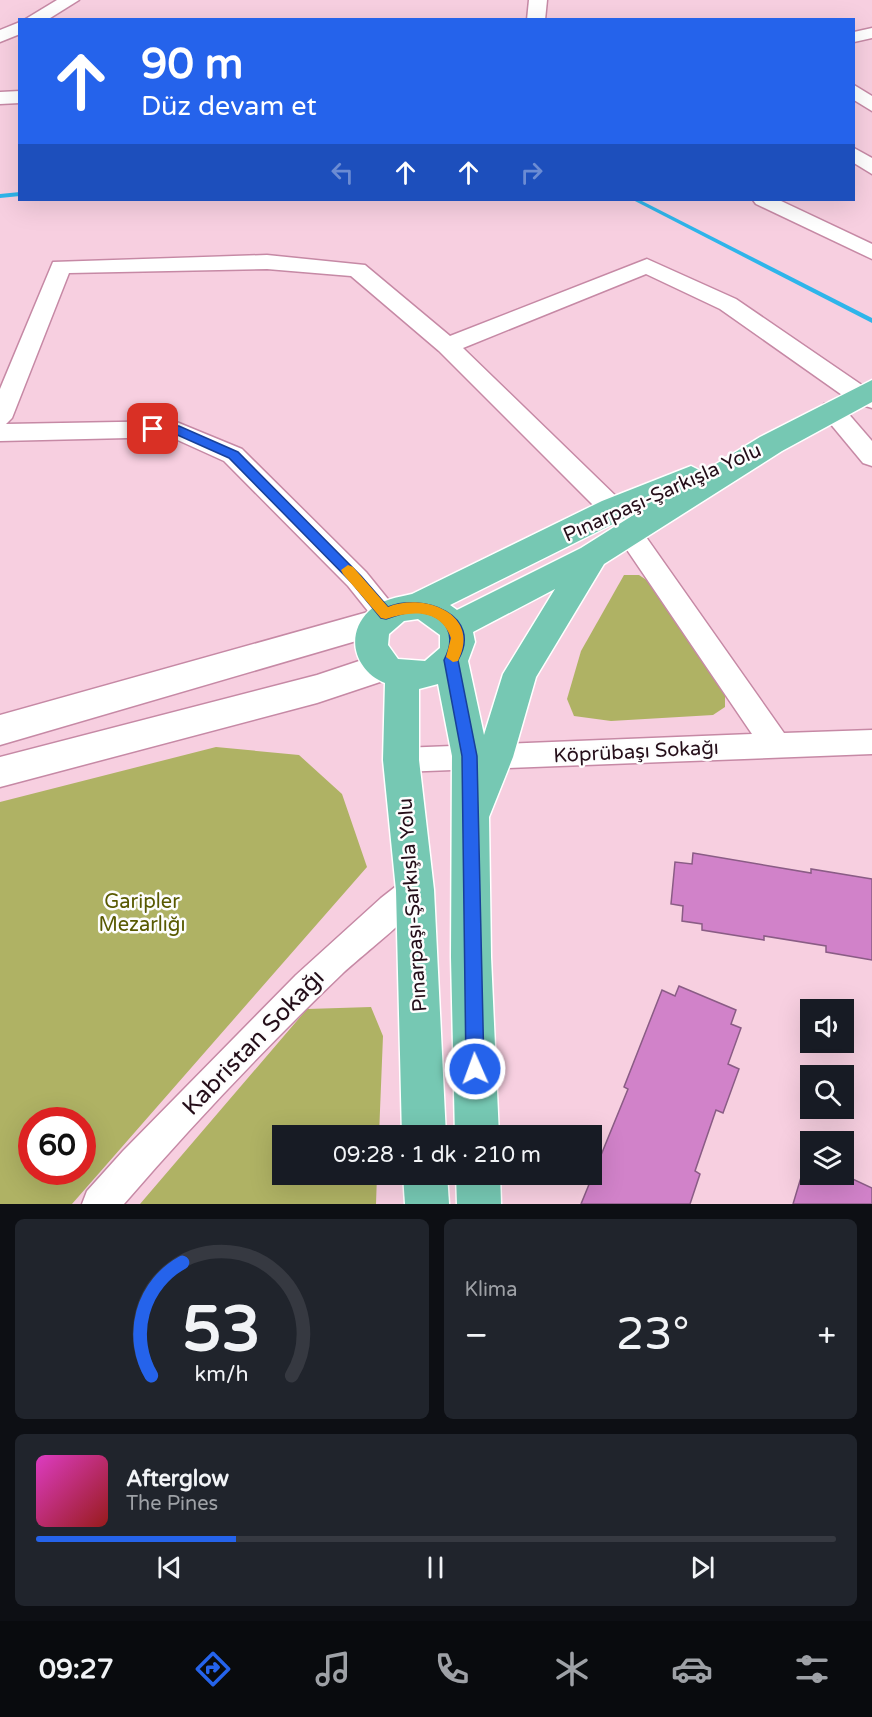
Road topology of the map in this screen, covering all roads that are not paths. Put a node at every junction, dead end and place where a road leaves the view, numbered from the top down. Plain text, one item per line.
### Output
1 (70, 0) edge
2 (538, 0) edge
3 (37, 18) edge
4 (536, 18) edge
5 (18, 28) edge
6 (872, 33) edge
7 (855, 36) edge
8 (0, 37) edge
9 (855, 92) edge
10 (18, 97) edge
11 (0, 98) edge
12 (872, 105) edge
13 (855, 155) edge
14 (872, 168) edge
15 (766, 201) edge
16 (862, 239) edge
17 (872, 252) edge
18 (447, 346) junction
19 (868, 395) edge
20 (832, 410) junction
21 (0, 418) edge
22 (0, 434) edge
23 (872, 457) edge
24 (622, 521) junction
25 (592, 556) junction
26 (419, 606) junction
27 (381, 618) junction
28 (452, 643) junction
29 (392, 671) junction
30 (0, 730) edge
31 (872, 742) edge
32 (774, 744) junction
33 (483, 756) junction
34 (401, 760) junction
35 (0, 772) edge
36 (415, 891) junction
37 (424, 1125) edge
38 (477, 1125) edge
39 (426, 1185) edge
40 (478, 1185) edge
41 (100, 1204) edge
42 (427, 1204) edge
43 (479, 1204) edge

1 - 3 street
2 - 4 street
5 - 8 street
6 - 7 street
9 - 12 street
10 - 11 street
13 - 14 street
15 - 16 street
16 - 17 street
18 - 19 street
18 - 21 street
18 - 24 street
19 - 20 main road, Pınarpaşı-Şarkışla Yolu
20 - 23 street
20 - 24 main road, Pınarpaşı-Şarkışla Yolu
22 - 27 street
24 - 25 main road, Pınarpaşı-Şarkışla Yolu
24 - 26 main road, Pınarpaşı-Şarkışla Yolu
24 - 32 street
25 - 28 main road, Pınarpaşı-Şarkışla Yolu
25 - 33 main road
26 - 27 main road
26 - 28 main road
27 - 29 main road
27 - 30 main road
28 - 29 main road
28 - 33 main road
29 - 34 main road, Pınarpaşı-Şarkışla Yolu
29 - 35 main road
31 - 32 street, Köprübaşı Sokağı
32 - 33 street, Köprübaşı Sokağı
33 - 34 street, Köprübaşı Sokağı
33 - 38 main road
34 - 36 main road, Pınarpaşı-Şarkışla Yolu
36 - 37 main road, Pınarpaşı-Şarkışla Yolu
36 - 41 street, Kabristan Sokağı
39 - 42 main road
40 - 43 main road

